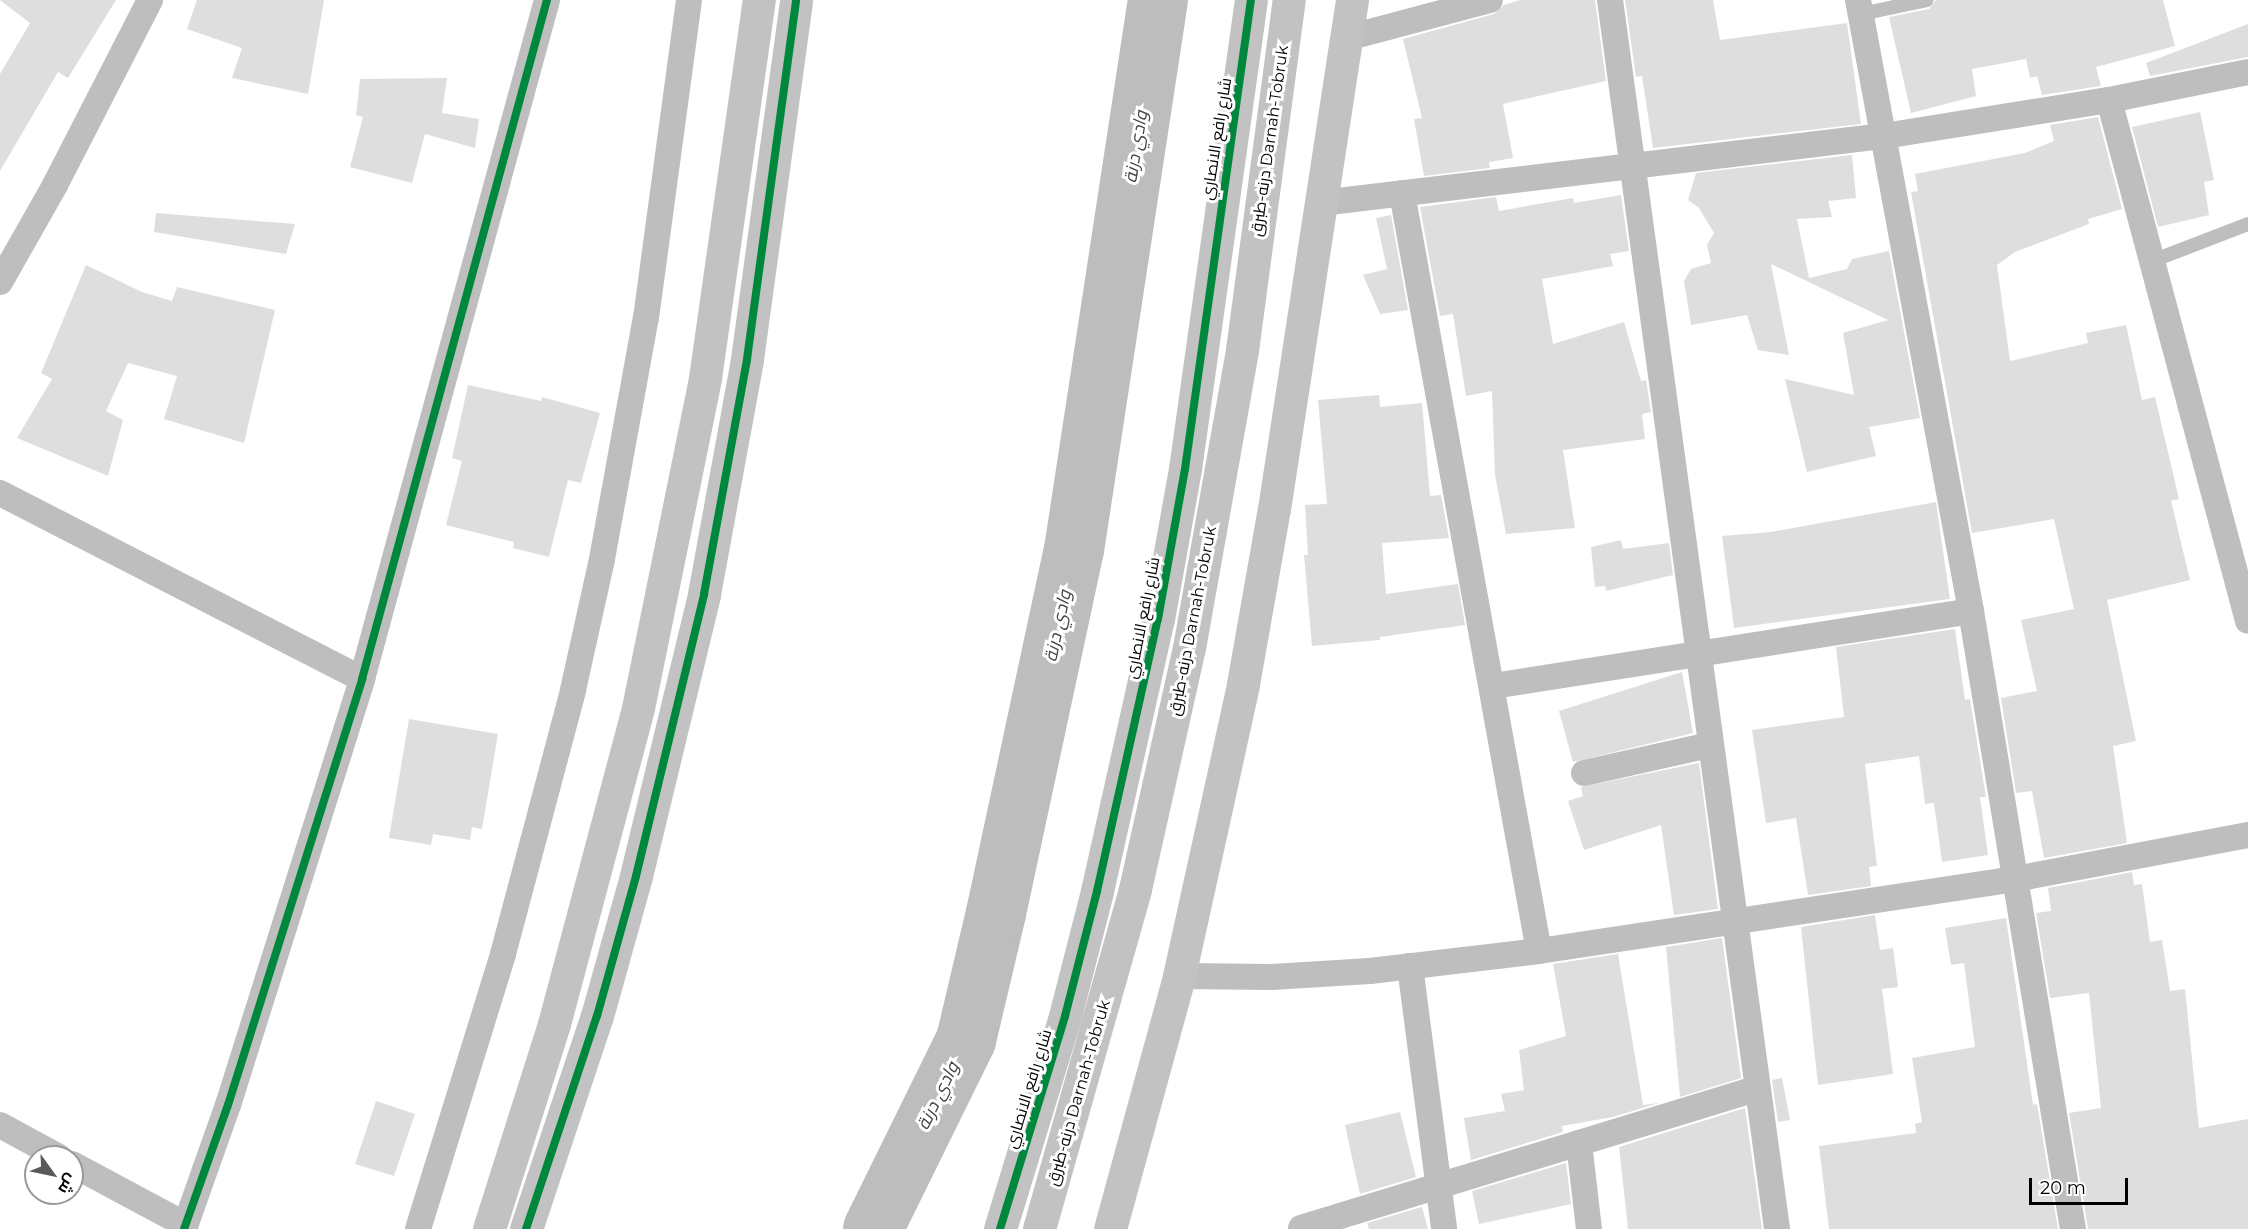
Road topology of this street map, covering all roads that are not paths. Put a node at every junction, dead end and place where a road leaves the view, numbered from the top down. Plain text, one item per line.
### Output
1 (150, 0) edge
2 (547, 0) edge
3 (689, 0) edge
4 (759, 0) edge
5 (796, 0) edge
6 (1251, 0) edge
7 (1289, 0) edge
8 (1352, 0) edge
9 (1490, 0) edge
10 (1610, 0) edge
11 (1927, 0) edge
12 (1462, 4) edge
13 (1859, 7) edge
14 (1347, 38) junction
15 (2248, 72) edge
16 (2109, 100) junction
17 (1884, 136) junction
18 (1634, 164) junction
19 (1402, 193) junction
20 (1321, 203) junction
21 (2248, 224) edge
22 (2152, 261) junction
23 (0, 282) edge
24 (0, 493) edge
25 (1971, 611) junction
26 (2248, 621) edge
27 (1697, 654) junction
28 (362, 678) junction
29 (1493, 686) junction
30 (1709, 745) junction
31 (1584, 773) dead end
32 (2248, 835) edge
33 (2015, 879) junction
34 (1734, 922) junction
35 (1539, 951) junction
36 (1410, 966) junction
37 (1179, 976) junction
38 (1757, 1089) junction
39 (0, 1125) edge
40 (1579, 1143) junction
41 (37, 1145) edge
42 (84, 1171) edge
43 (1438, 1186) junction
44 (185, 1227) edge
45 (1300, 1228) edge
46 (418, 1229) edge
47 (489, 1229) edge
48 (526, 1229) edge
49 (1000, 1229) edge
50 (1039, 1229) edge
51 (1110, 1229) edge
52 (1444, 1229) edge
53 (1589, 1229) edge
54 (1777, 1229) edge
55 (2073, 1229) edge

1 - 23 street
2 - 28 street
3 - 46 street
4 - 47 street
5 - 48 street
6 - 49 street, شارع رافع الانصاري
7 - 50 street, درنه-طبرق Darnah-Tobruk
8 - 14 street
9 - 12 street
10 - 18 street
11 - 13 lane
12 - 14 street
13 - 17 street
14 - 20 street
15 - 16 street
16 - 17 street
16 - 22 street
17 - 18 street
17 - 25 street
18 - 19 street
18 - 27 street
19 - 20 street
19 - 29 street
20 - 37 street
21 - 22 lane
22 - 26 street
24 - 28 street
25 - 27 street
25 - 33 street
27 - 29 street
27 - 30 street
28 - 44 street
29 - 35 street
30 - 31 street
30 - 34 street
32 - 33 street
33 - 34 street
33 - 55 street
34 - 35 street
34 - 38 street
35 - 36 street
36 - 37 street
36 - 43 street
37 - 51 street
38 - 40 street
38 - 54 street
39 - 41 street
40 - 43 street
40 - 53 street
42 - 44 street
43 - 45 street
43 - 52 street

